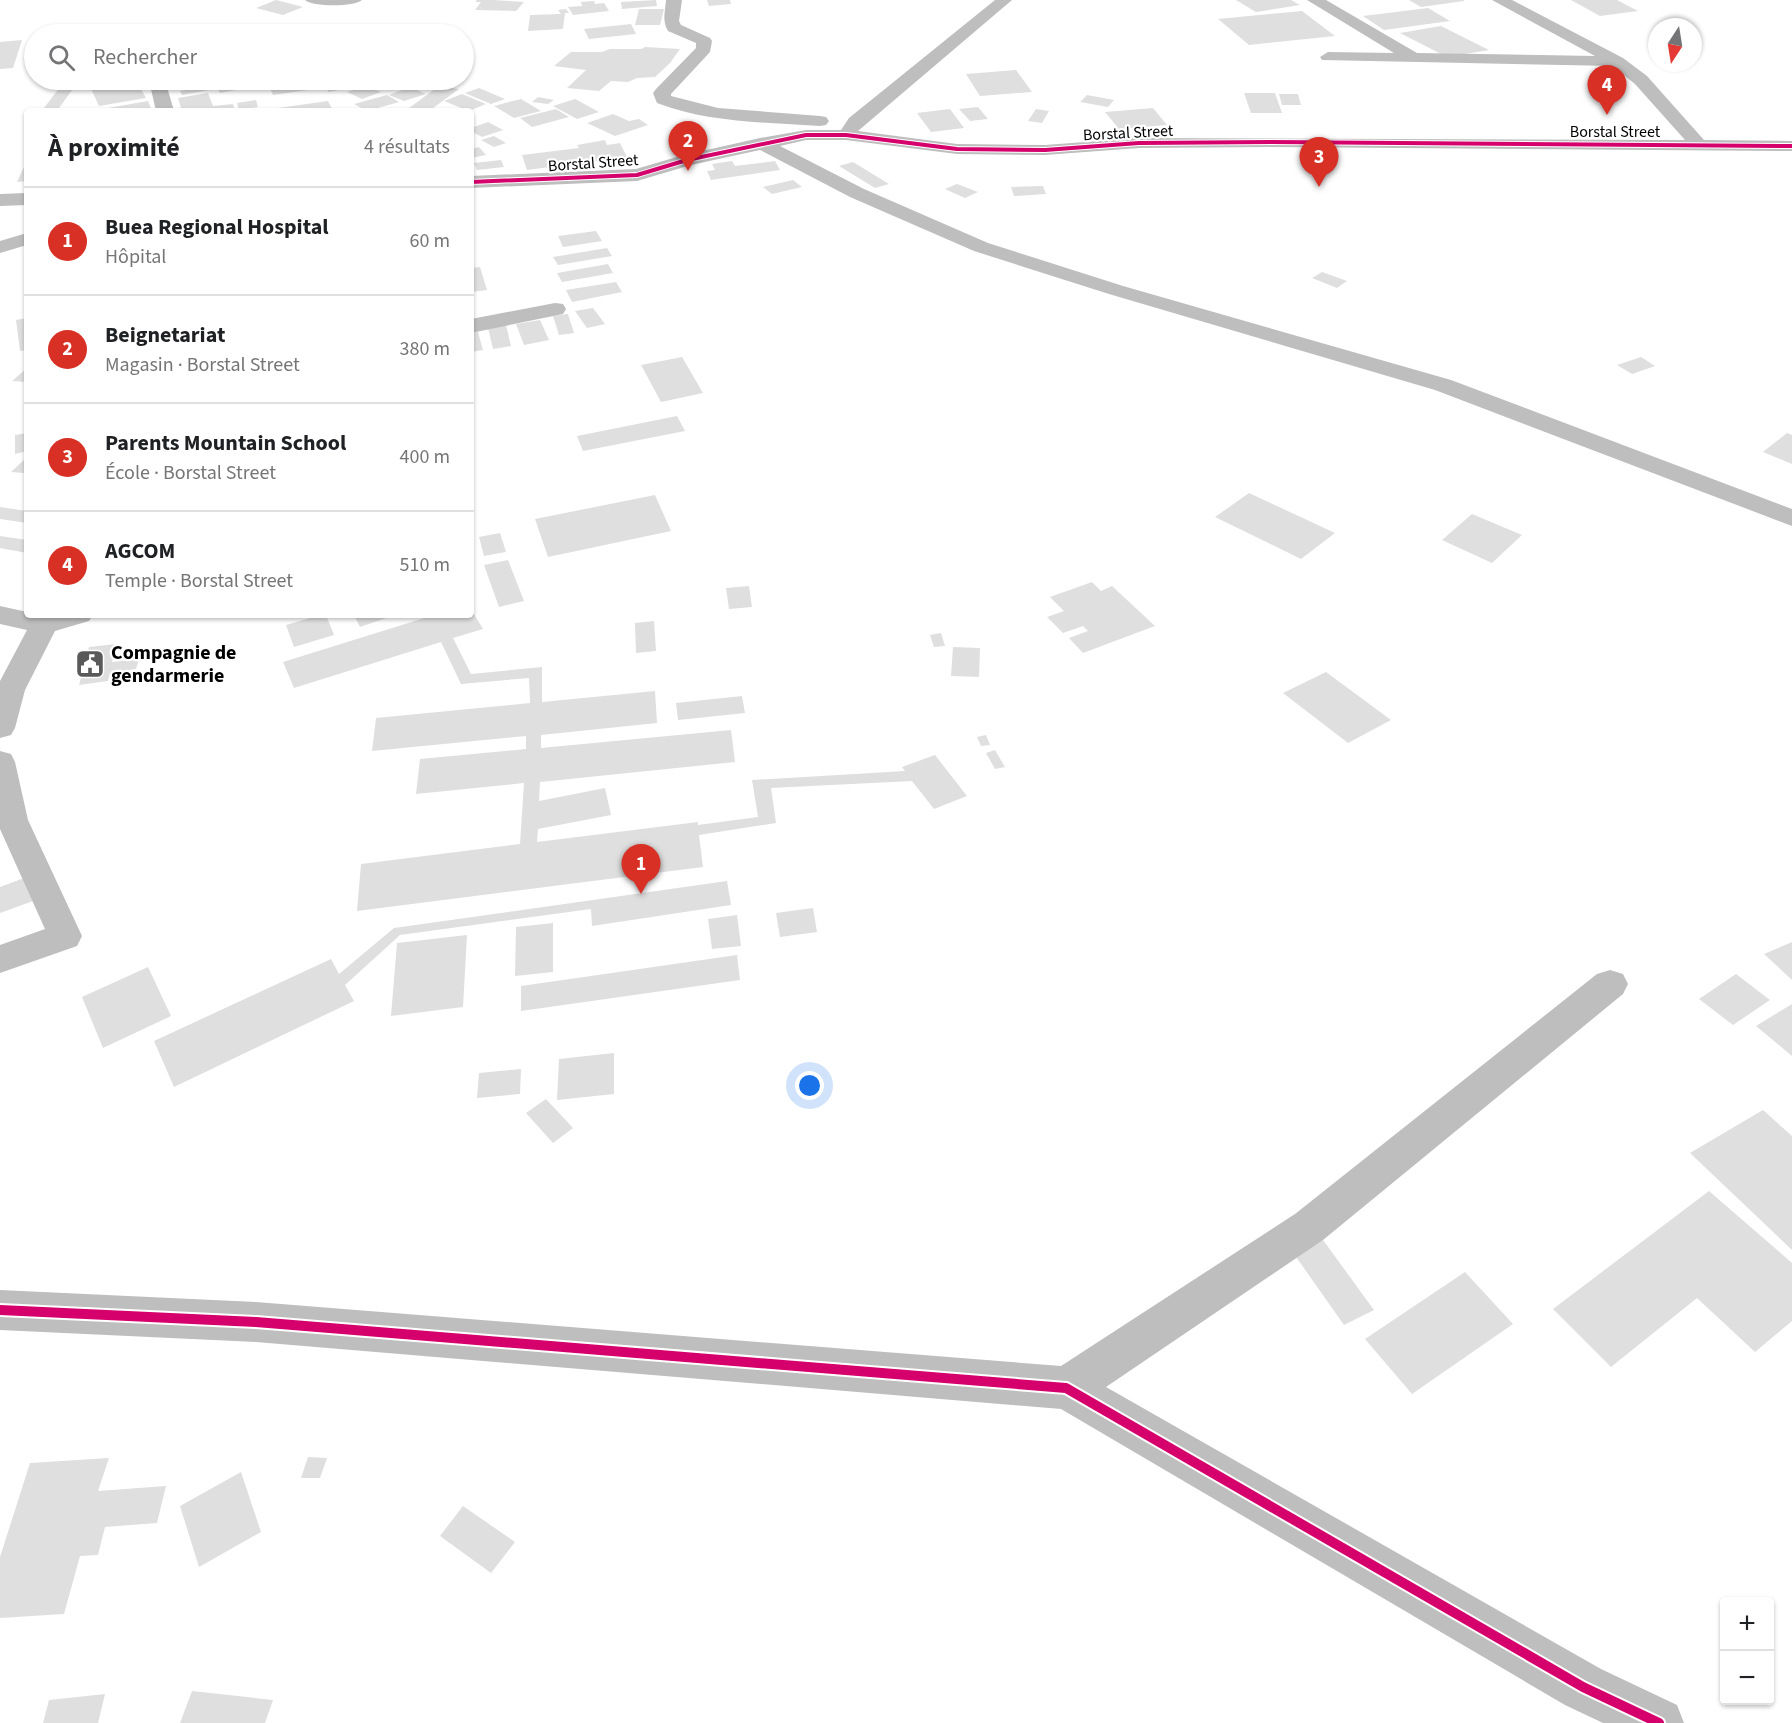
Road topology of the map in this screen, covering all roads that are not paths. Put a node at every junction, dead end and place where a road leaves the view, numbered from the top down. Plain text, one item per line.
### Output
1 (313, 0) edge
2 (354, 0) edge
3 (674, 0) edge
4 (1004, 0) edge
5 (1315, 0) edge
6 (1500, 0) edge
7 (1328, 57) dead end
8 (1414, 58) junction
9 (1617, 61) junction
10 (160, 90) edge
11 (164, 108) edge
12 (850, 128) junction
13 (760, 143) junction
14 (1699, 145) junction
15 (1792, 146) edge
16 (474, 182) edge
17 (24, 199) edge
18 (0, 200) edge
19 (24, 240) edge
20 (0, 247) edge
21 (555, 309) dead end
22 (474, 325) edge
23 (1792, 518) edge
24 (0, 615) edge
25 (68, 618) edge
26 (44, 625) junction
27 (0, 728) edge
28 (0, 762) edge
29 (0, 960) edge
30 (1610, 984) dead end
31 (0, 1310) edge
32 (1066, 1388) junction
33 (1659, 1723) edge

1 - 2 street
3 - 12 street
4 - 12 street
5 - 8 street
6 - 9 street
7 - 8 street
8 - 9 street
9 - 14 street
10 - 11 street
12 - 13 street, Borstal Street
12 - 14 street, Borstal Street
13 - 16 street, Borstal Street
13 - 23 street
14 - 15 street, Borstal Street
17 - 18 street
19 - 20 street
21 - 22 street
24 - 26 street
25 - 26 street
26 - 27 street
28 - 29 street
30 - 32 street
31 - 32 street
32 - 33 street

